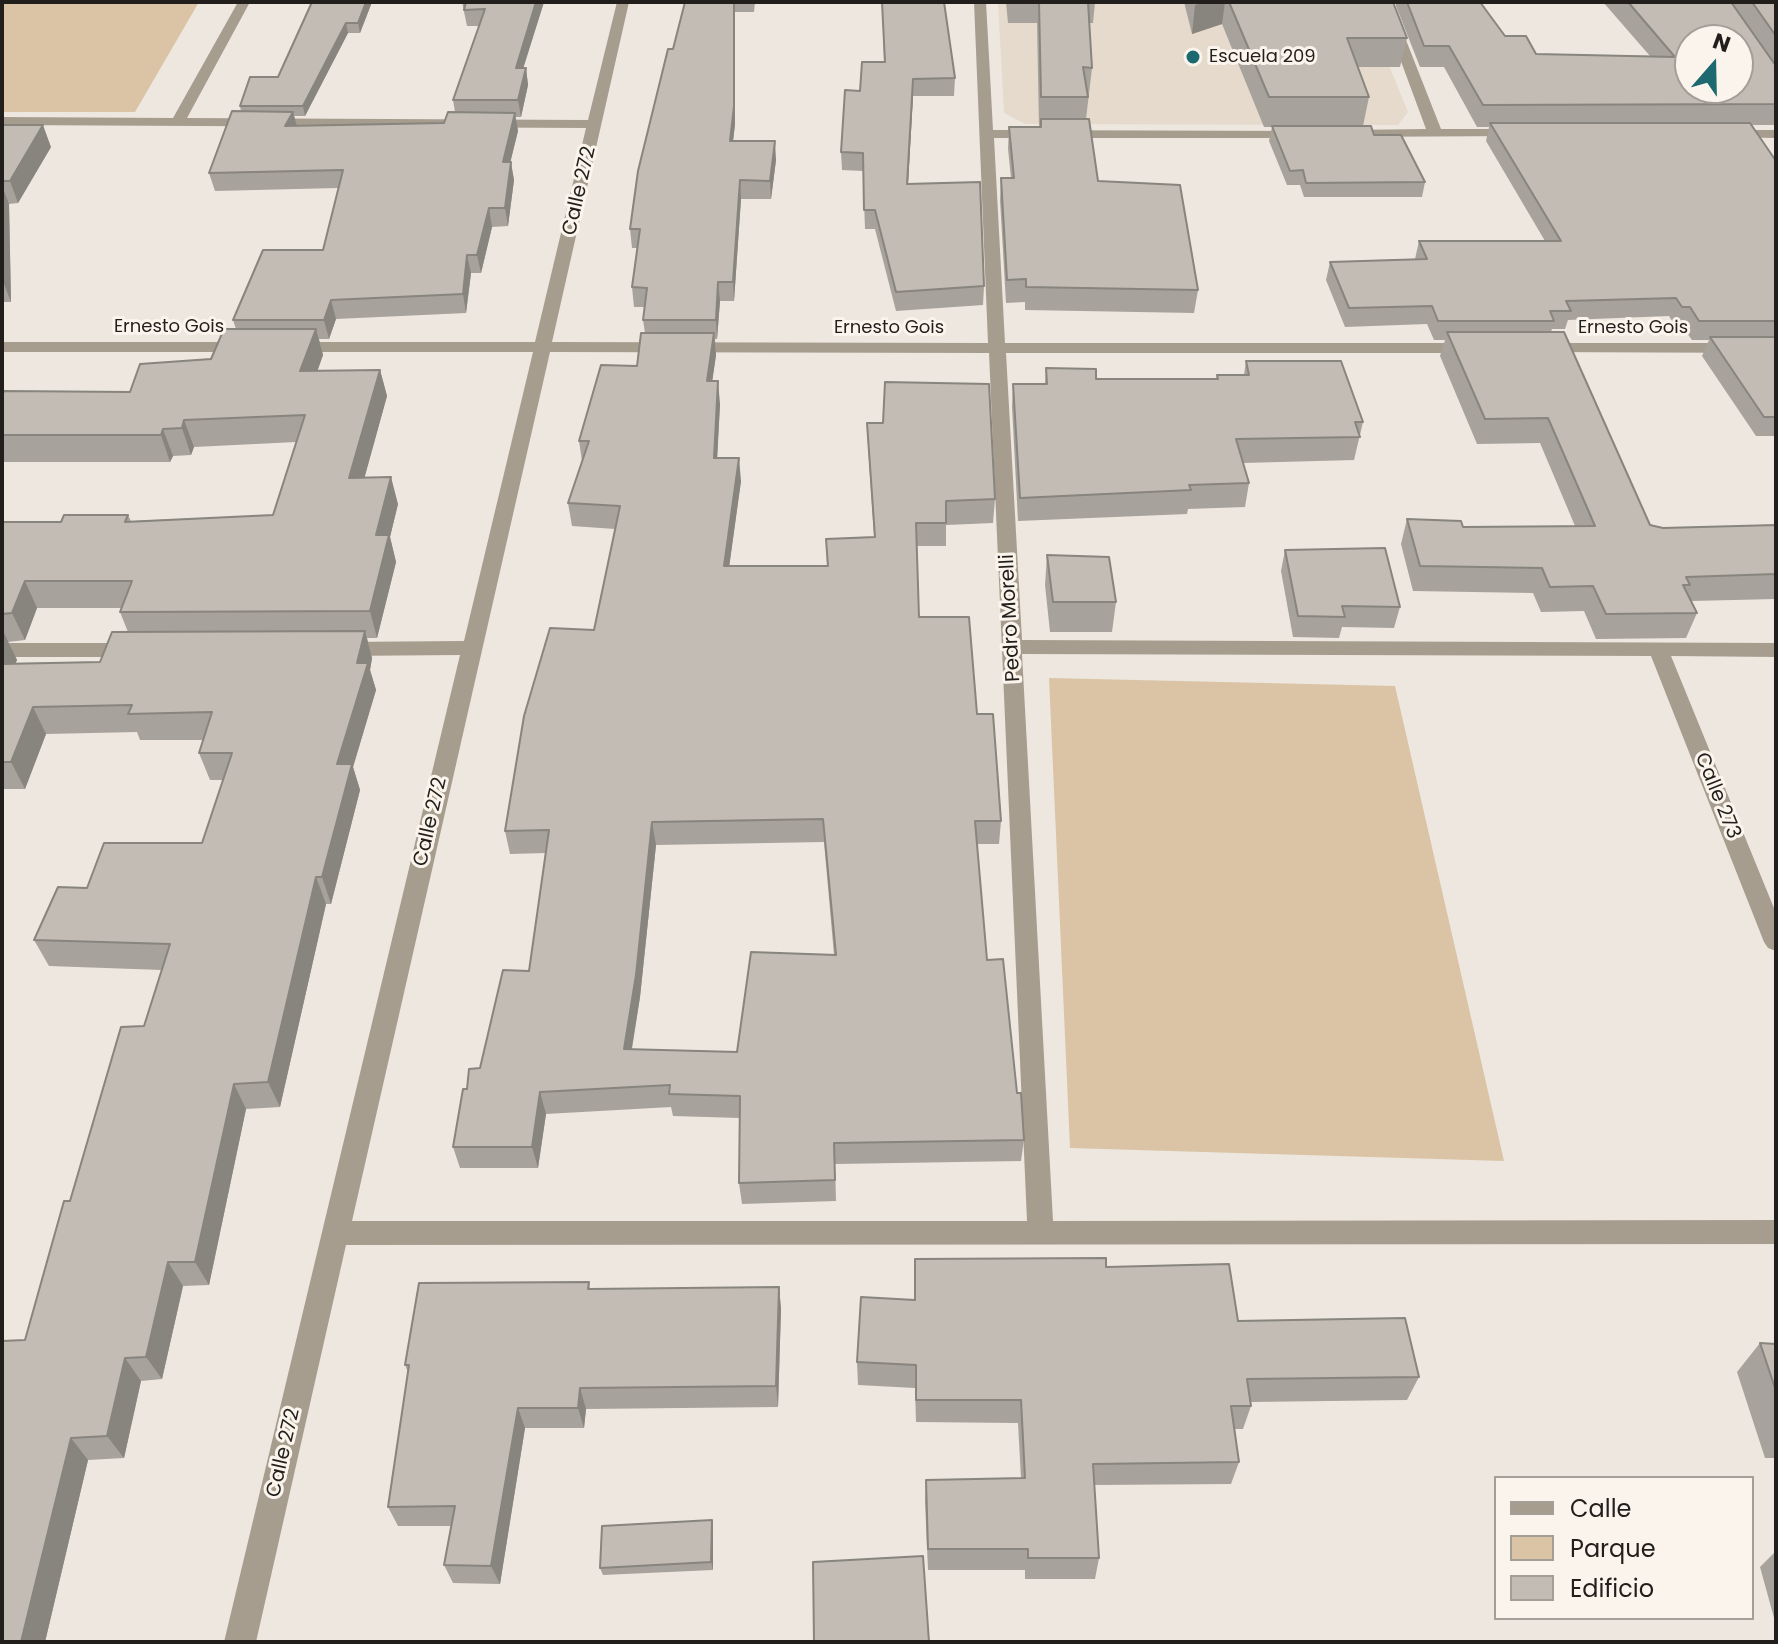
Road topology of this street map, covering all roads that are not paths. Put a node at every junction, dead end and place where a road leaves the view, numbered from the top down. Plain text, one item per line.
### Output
1 (244, 2) edge
2 (623, 2) edge
3 (980, 2) edge
4 (1385, 2) edge
5 (2, 121) edge
6 (178, 122) junction
7 (595, 124) junction
8 (1435, 133) junction
9 (1528, 133) edge
10 (986, 134) junction
11 (1714, 134) edge
12 (1776, 134) edge
13 (2, 347) edge
14 (543, 347) junction
15 (997, 348) junction
16 (1490, 348) edge
17 (1522, 348) edge
18 (1776, 348) edge
19 (1012, 647) junction
20 (472, 648) junction
21 (315, 649) edge
22 (1658, 649) junction
23 (2, 650) edge
24 (159, 650) edge
25 (1776, 650) edge
26 (1776, 942) edge
27 (1776, 1232) edge
28 (336, 1233) junction
29 (1041, 1235) junction
30 (240, 1642) edge

1 - 6 street
2 - 7 street, Calle 272
3 - 10 street, Pedro Morelli
4 - 8 street
5 - 6 street
6 - 7 street
7 - 14 street, Calle 272
8 - 9 street
8 - 10 street
10 - 15 street, Pedro Morelli
11 - 12 street
13 - 14 street, Ernesto Gois
14 - 15 street, Ernesto Gois
14 - 20 street, Calle 272
15 - 16 street, Ernesto Gois
15 - 19 street, Pedro Morelli
17 - 18 street, Ernesto Gois
19 - 22 street
19 - 29 street, Pedro Morelli
20 - 21 street
20 - 28 street, Calle 272
22 - 25 street
22 - 26 street, Calle 273
23 - 24 street
27 - 29 street
28 - 29 street
28 - 30 street, Calle 272

